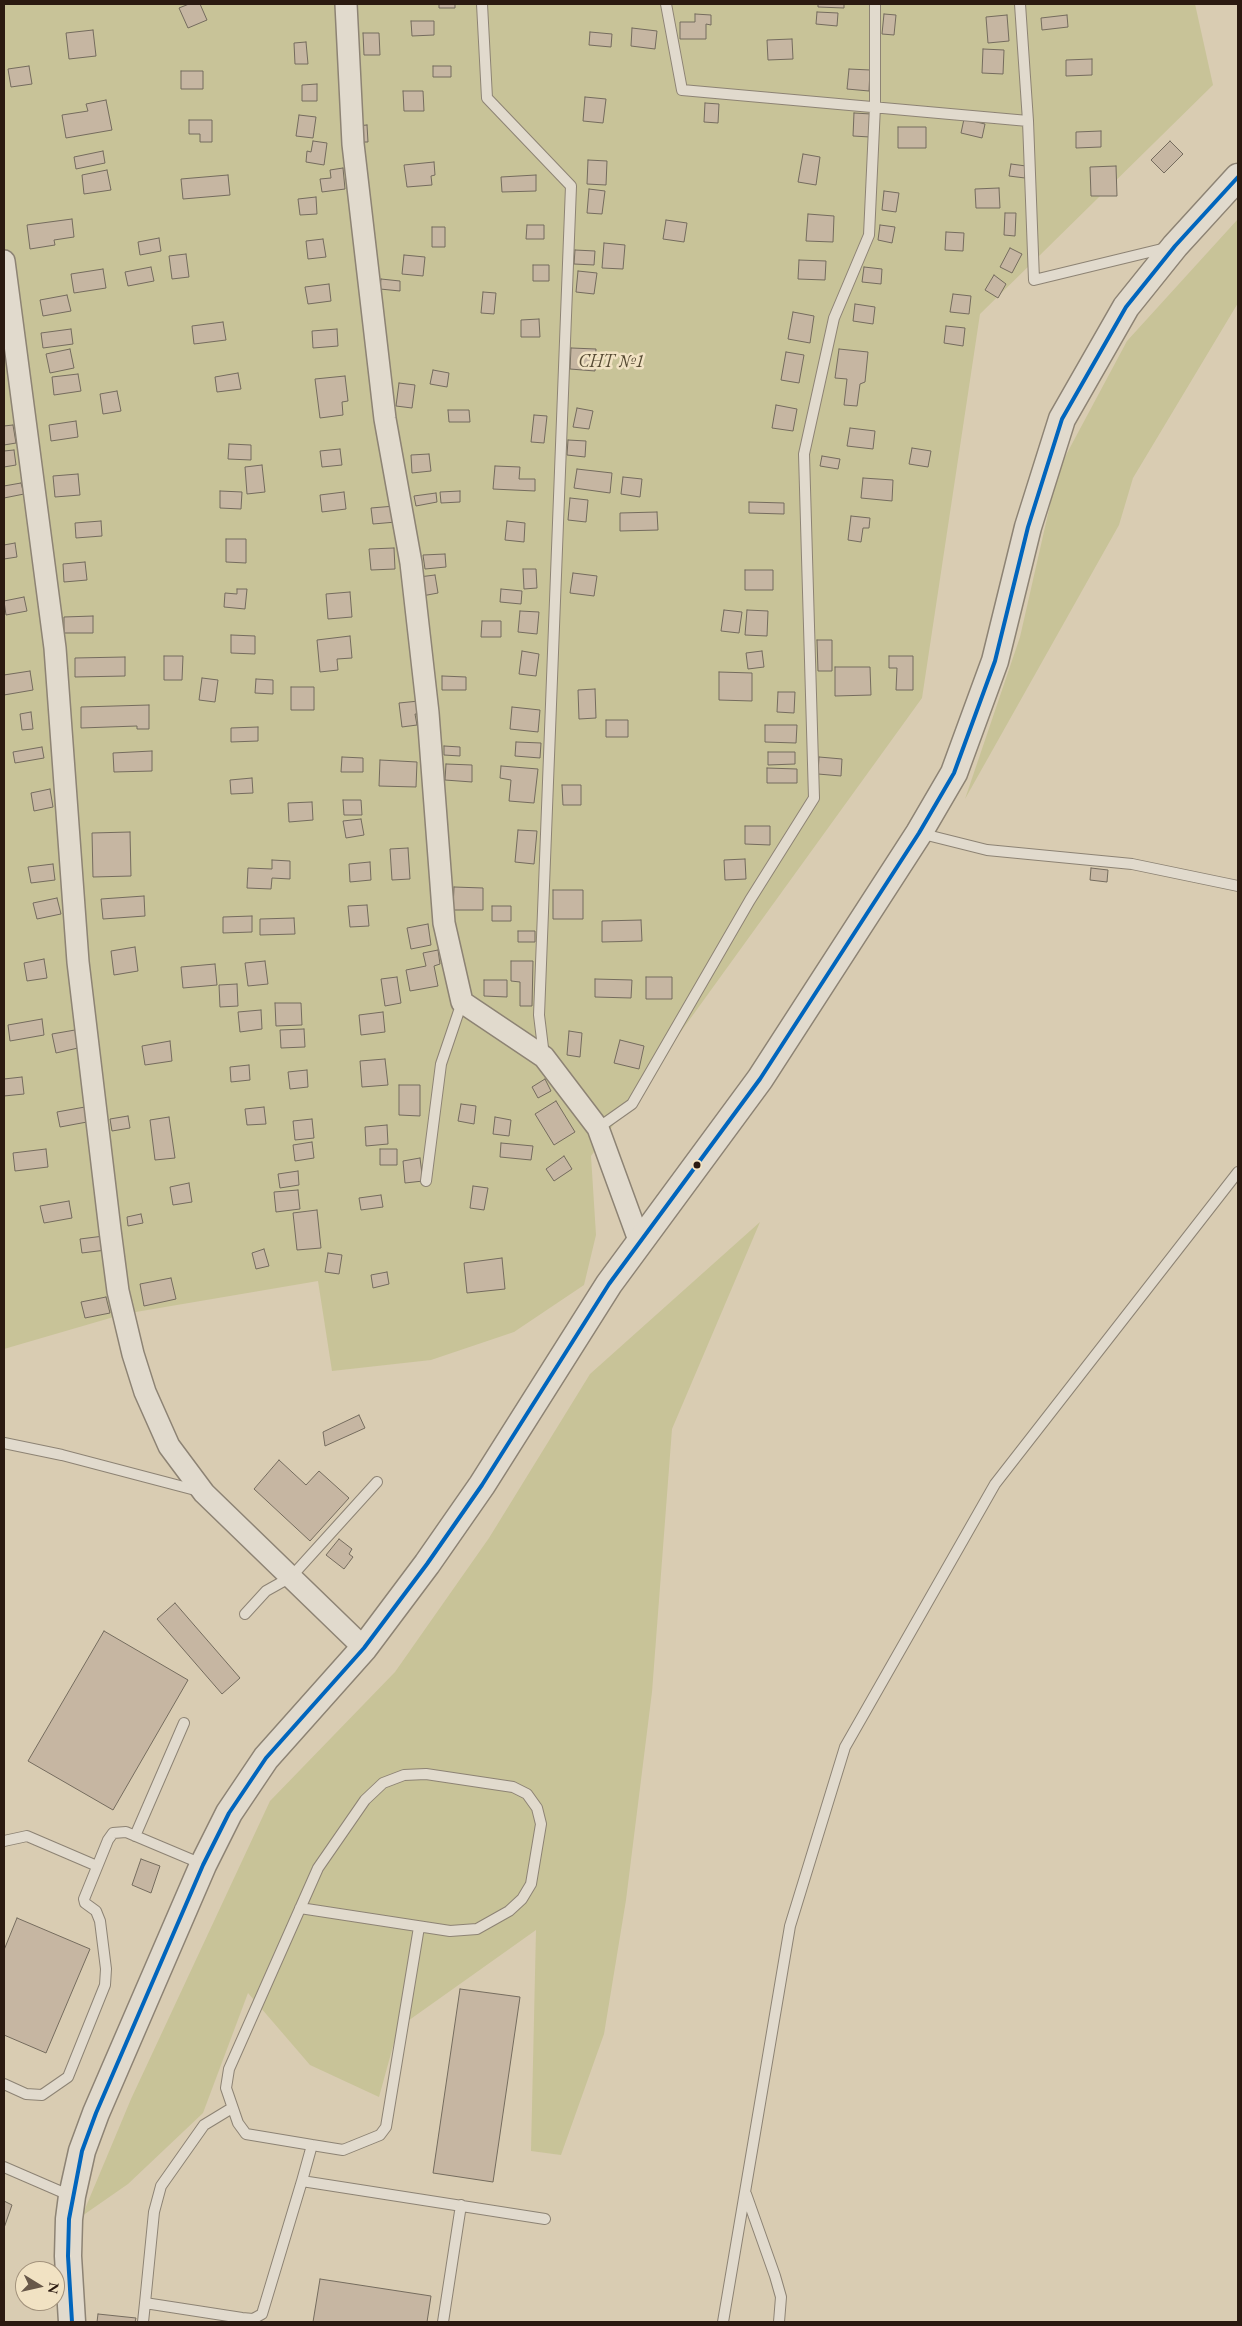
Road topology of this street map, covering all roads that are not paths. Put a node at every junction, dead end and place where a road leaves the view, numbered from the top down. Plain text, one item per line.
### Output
1 (346, 4) edge
2 (482, 4) edge
3 (666, 4) edge
4 (875, 4) edge
5 (1020, 4) edge
6 (875, 106) junction
7 (1028, 121) junction
8 (1238, 178) edge
9 (1174, 246) junction
10 (4, 261) edge
11 (919, 833) junction
12 (1238, 886) edge
13 (462, 1002) junction
14 (544, 1057) junction
15 (598, 1128) junction
16 (1238, 1172) edge
17 (426, 1181) dead end
18 (640, 1243) junction
19 (4, 1443) edge
20 (377, 1482) dead end
21 (204, 1492) junction
22 (291, 1577) junction
23 (245, 1614) dead end
24 (364, 1648) junction
25 (184, 1723) dead end
26 (135, 1836) junction
27 (4, 1842) edge
28 (203, 1865) junction
29 (97, 1866) junction
30 (300, 1908) junction
31 (419, 1926) junction
32 (4, 2084) edge
33 (232, 2108) junction
34 (312, 2146) junction
35 (4, 2167) edge
36 (302, 2181) junction
37 (745, 2192) junction
38 (72, 2196) junction
39 (461, 2206) junction
40 (545, 2219) dead end
41 (145, 2303) junction
42 (207, 2318) edge
43 (72, 2322) edge
44 (143, 2322) edge
45 (443, 2322) edge
46 (723, 2322) edge
47 (780, 2322) edge

1 - 13 street
2 - 14 lane
3 - 6 lane
4 - 6 lane
5 - 7 lane
6 - 7 lane
6 - 15 lane
7 - 9 lane
8 - 9 street
9 - 11 street
10 - 21 street
11 - 12 lane
11 - 18 street
13 - 14 street
13 - 17 lane
14 - 15 street
15 - 18 street
16 - 37 lane
18 - 24 street
19 - 21 lane
20 - 22 lane
21 - 22 street
22 - 23 lane
22 - 24 street
24 - 28 street
25 - 26 lane
26 - 28 lane
26 - 29 lane
27 - 29 lane
28 - 38 street
29 - 32 lane
30 - 31 lane
30 - 31 lane
30 - 33 lane
31 - 34 lane
33 - 34 lane
33 - 41 lane
34 - 36 lane
35 - 38 lane
36 - 39 lane
36 - 42 lane
37 - 46 lane
37 - 47 lane
38 - 43 street
39 - 40 lane
39 - 45 lane
41 - 42 lane
41 - 44 lane

